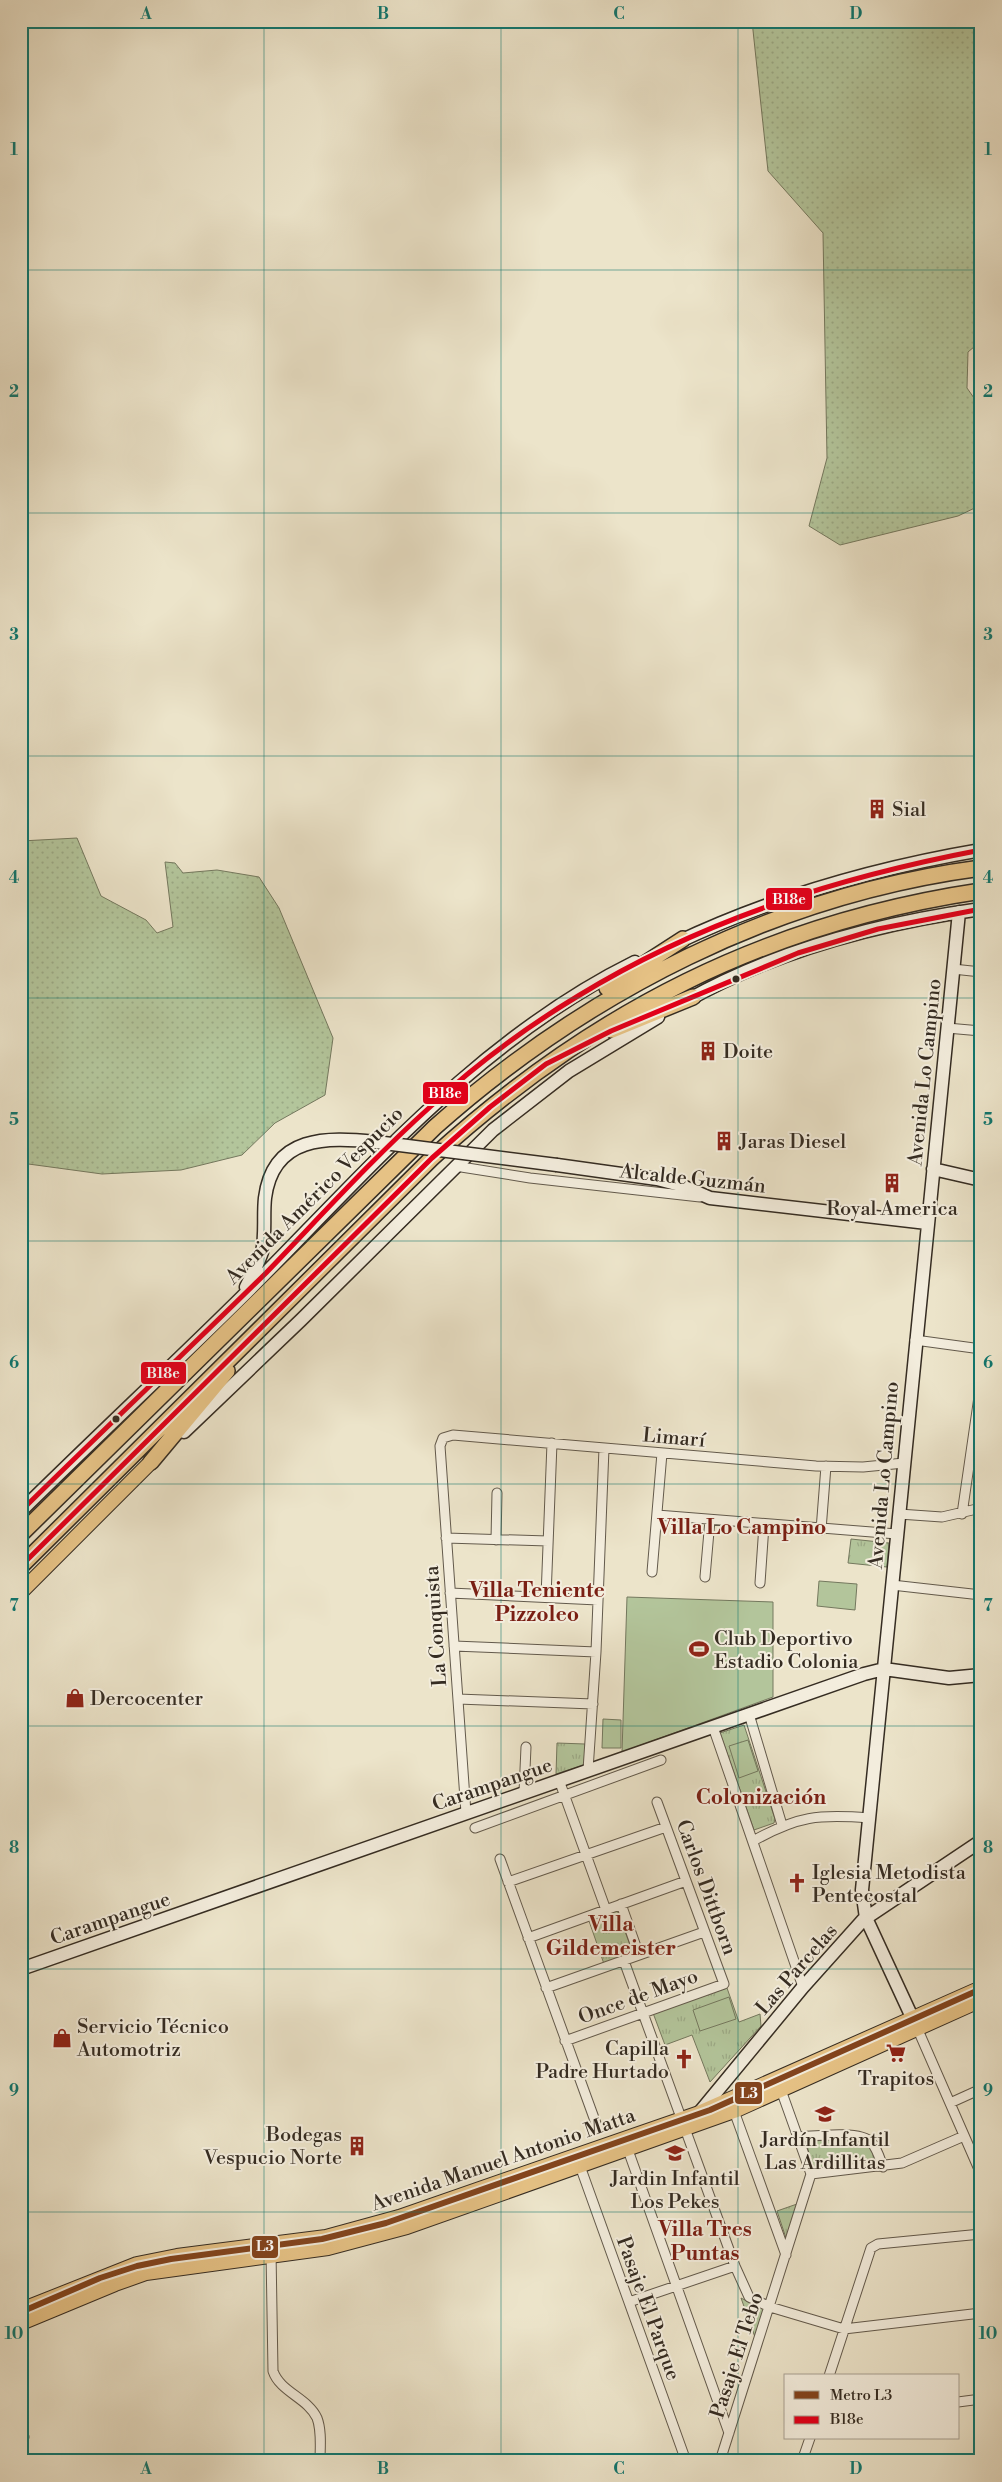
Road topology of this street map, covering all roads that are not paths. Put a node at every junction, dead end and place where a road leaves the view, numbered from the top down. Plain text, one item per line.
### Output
1 (981, 850) edge
2 (981, 868) edge
3 (981, 891) edge
4 (981, 909) edge
5 (959, 912) junction
6 (683, 940) junction
7 (953, 969) junction
8 (981, 972) edge
9 (693, 997) junction
10 (947, 1028) junction
11 (981, 1031) edge
12 (529, 1050) junction
13 (546, 1064) junction
14 (455, 1166) junction
15 (933, 1169) junction
16 (981, 1180) edge
17 (710, 1198) junction
18 (927, 1223) junction
19 (241, 1298) junction
20 (256, 1331) junction
21 (981, 1333) edge
22 (915, 1340) junction
23 (980, 1349) edge
24 (981, 1382) edge
25 (443, 1438) joint
26 (552, 1443) junction
27 (604, 1448) junction
28 (662, 1453) junction
29 (151, 1462) junction
30 (904, 1463) junction
31 (826, 1466) junction
32 (497, 1494) dead end
33 (981, 1508) edge
34 (21, 1511) edge
35 (899, 1514) junction
36 (962, 1514) junction
37 (657, 1515) junction
38 (710, 1520) junction
39 (764, 1525) junction
40 (821, 1530) junction
41 (21, 1534) edge
42 (897, 1534) junction
43 (446, 1538) junction
44 (496, 1540) junction
45 (548, 1541) junction
46 (21, 1566) edge
47 (652, 1572) dead end
48 (705, 1577) dead end
49 (760, 1583) dead end
50 (892, 1585) junction
51 (21, 1592) edge
52 (450, 1593) junction
53 (981, 1595) edge
54 (546, 1598) junction
55 (598, 1600) junction
56 (454, 1646) junction
57 (596, 1652) junction
58 (884, 1669) junction
59 (981, 1675) edge
60 (458, 1699) junction
61 (593, 1704) junction
62 (749, 1714) junction
63 (713, 1727) junction
64 (526, 1746) dead end
65 (661, 1760) dead end
66 (588, 1770) junction
67 (559, 1780) junction
68 (524, 1792) junction
69 (564, 1795) junction
70 (657, 1802) dead end
71 (466, 1812) junction
72 (869, 1818) junction
73 (782, 1824) junction
74 (666, 1826) junction
75 (475, 1828) dead end
76 (753, 1841) junction
77 (981, 1841) edge
78 (586, 1854) junction
79 (500, 1859) dead end
80 (686, 1881) junction
81 (508, 1882) junction
82 (621, 1904) junction
83 (606, 1910) junction
84 (866, 1918) junction
85 (704, 1932) junction
86 (528, 1938) junction
87 (639, 1955) junction
88 (624, 1961) junction
89 (21, 1969) edge
90 (724, 1984) joint
91 (803, 1987) junction
92 (546, 1988) junction
93 (981, 1988) edge
94 (981, 2000) edge
95 (642, 2013) junction
96 (915, 2024) junction
97 (565, 2040) junction
98 (981, 2089) edge
99 (781, 2090) junction
100 (950, 2103) junction
101 (734, 2110) junction
102 (698, 2113) junction
103 (684, 2124) junction
104 (598, 2129) dead end
105 (964, 2136) junction
106 (798, 2137) junction
107 (628, 2150) junction
108 (580, 2166) junction
109 (883, 2167) junction
110 (812, 2174) junction
111 (981, 2174) edge
112 (981, 2234) edge
113 (271, 2251) junction
114 (786, 2255) junction
115 (736, 2266) junction
116 (676, 2286) junction
117 (629, 2302) junction
118 (770, 2307) junction
119 (21, 2310) edge
120 (981, 2313) edge
121 (21, 2324) edge
122 (844, 2328) junction
123 (831, 2374) edge
124 (981, 2399) edge
125 (960, 2402) edge
126 (730, 2433) junction
127 (809, 2440) edge
128 (320, 2461) edge
129 (686, 2461) edge
130 (720, 2461) edge
131 (802, 2461) edge

1 - 6 main road, Avenida Américo Vespucio
2 - 12 highway
3 - 13 highway
4 - 5 main road
5 - 7 main road, Avenida Lo Campino
5 - 9 main road
6 - 12 highway
6 - 19 main road, Avenida Américo Vespucio
7 - 8 street
7 - 10 main road, Avenida Lo Campino
9 - 13 highway
9 - 14 main road
10 - 11 street
10 - 15 main road, Avenida Lo Campino
12 - 41 highway
13 - 20 highway
14 - 17 street, Alcalde Guzmán
14 - 29 main road
15 - 16 main road
15 - 18 main road, Avenida Lo Campino
17 - 18 main road, Alcalde Guzmán
17 - 19 main road, bridge
18 - 22 main road, Avenida Lo Campino
19 - 34 main road, Avenida Américo Vespucio
20 - 29 highway
20 - 46 highway
21 - 23 street
22 - 23 street
22 - 30 main road, Avenida Lo Campino
24 - 36 street
25 - 26 street, Limarí
25 - 43 street, La Conquista
26 - 27 street, Limarí
26 - 45 street
27 - 28 street, Limarí
27 - 55 street
28 - 31 street, Limarí
28 - 37 street
29 - 51 main road
30 - 31 street, Limarí
30 - 35 main road, Avenida Lo Campino
31 - 40 street
32 - 44 street
33 - 36 street
35 - 36 street
35 - 42 main road, Avenida Lo Campino
37 - 38 street
37 - 47 street
38 - 39 street
38 - 48 street
39 - 40 street
39 - 49 street
40 - 42 street
42 - 50 main road, Avenida Lo Campino
43 - 44 street
43 - 52 street, La Conquista
44 - 45 street
45 - 54 street
50 - 53 street
50 - 58 main road, Avenida Lo Campino
52 - 54 street
52 - 56 street, La Conquista
54 - 55 street
55 - 57 street
56 - 57 street
56 - 60 street, La Conquista
57 - 61 street
58 - 59 main road, Carampangue
58 - 62 main road, Carampangue
58 - 72 main road, Avenida Lo Campino
60 - 61 street
60 - 71 street, La Conquista
61 - 66 street
62 - 63 main road, Carampangue
62 - 73 street
63 - 66 main road, Carampangue
63 - 76 street
64 - 68 street
65 - 69 street, Carampangue
66 - 67 main road, Carampangue
67 - 68 main road, Carampangue
67 - 69 street
68 - 71 main road, Carampangue
69 - 75 street, Carampangue
69 - 78 street
70 - 74 street, Carlos Dittborn
71 - 89 main road, Carampangue
72 - 73 street
72 - 84 main road, Avenida Lo Campino
73 - 76 street
74 - 78 street
74 - 80 street, Carlos Dittborn
76 - 91 street
77 - 84 main road, Las Parcelas
78 - 81 street
78 - 83 street
79 - 81 street
80 - 82 street
80 - 85 street, Carlos Dittborn
81 - 86 street
82 - 83 street
82 - 87 street
83 - 86 street
84 - 91 main road, Las Parcelas
84 - 96 main road, Avenida Lo Campino
85 - 87 street
85 - 90 street, Carlos Dittborn
86 - 92 street
87 - 88 street
88 - 92 street
88 - 95 street
90 - 95 street, Once de Mayo
91 - 102 main road, Las Parcelas
92 - 97 street
93 - 96 main road, Avenida Manuel Antonio Matta
94 - 96 main road, Avenida Manuel Antonio Matta
95 - 97 street, Once de Mayo
95 - 103 street
96 - 99 main road, Avenida Manuel Antonio Matta
96 - 100 street
96 - 102 main road, Avenida Manuel Antonio Matta
97 - 104 street
98 - 100 street
99 - 101 main road, Avenida Manuel Antonio Matta
99 - 106 street
100 - 105 street
101 - 103 main road, Avenida Manuel Antonio Matta
101 - 114 street
102 - 103 main road, Avenida Manuel Antonio Matta
103 - 107 main road, Avenida Manuel Antonio Matta
103 - 113 main road, Avenida Manuel Antonio Matta
103 - 115 street
105 - 109 street
105 - 111 street
106 - 109 street
106 - 110 street
107 - 108 main road, Avenida Manuel Antonio Matta
107 - 116 street
108 - 113 main road, Avenida Manuel Antonio Matta
108 - 117 street, Pasaje El Parque
109 - 110 street
110 - 114 street, Pasaje El Tebo
112 - 122 street
113 - 119 main road, Avenida Manuel Antonio Matta
113 - 121 main road, Avenida Manuel Antonio Matta
113 - 128 street
114 - 118 street, Pasaje El Tebo
115 - 116 street
115 - 118 street
116 - 117 street
116 - 126 street
117 - 129 street, Pasaje El Parque
118 - 122 street
118 - 126 street, Pasaje El Tebo
120 - 122 street
122 - 123 street
124 - 125 street
126 - 130 street, Pasaje El Tebo
127 - 131 street

